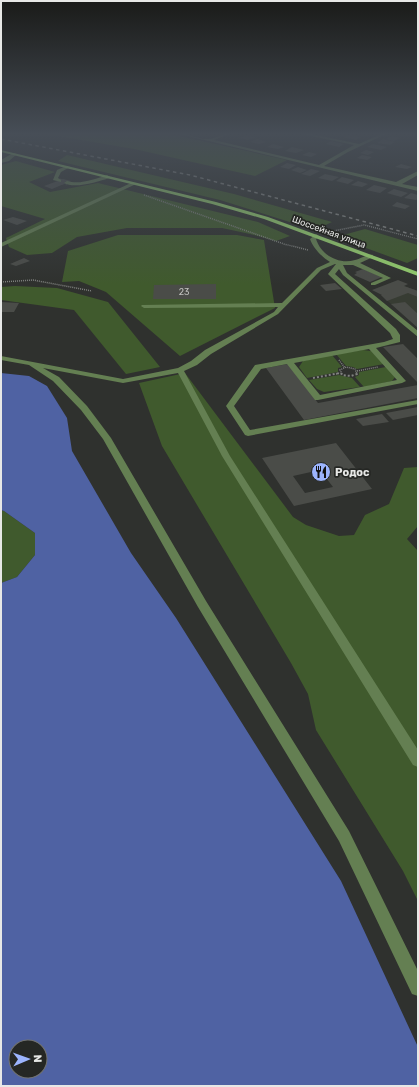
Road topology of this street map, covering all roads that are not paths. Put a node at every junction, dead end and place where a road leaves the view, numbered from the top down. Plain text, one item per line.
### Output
1 (133, 184) joint
2 (397, 184) edge
3 (418, 189) edge
4 (316, 236) junction
5 (1, 245) edge
6 (371, 256) junction
7 (336, 263) junction
8 (355, 263) junction
9 (418, 274) edge
10 (373, 284) dead end
11 (284, 305) junction
12 (144, 306) dead end
13 (418, 335) edge
14 (370, 347) junction
15 (1, 358) edge
16 (289, 361) junction
17 (31, 363) junction
18 (180, 370) junction
19 (418, 402) edge
20 (418, 761) edge
21 (418, 988) edge

1 - 4 main road, Шоссейная улица
1 - 5 street
2 - 3 street
4 - 6 main road, Шоссейная улица
4 - 7 street
6 - 8 street
6 - 9 main road, Шоссейная улица
7 - 8 street
7 - 11 street
7 - 13 street
7 - 14 street
8 - 10 street
11 - 12 street
11 - 18 street
14 - 16 street
14 - 16 street
15 - 17 street
16 - 19 street
17 - 18 street
17 - 21 street
18 - 20 street

